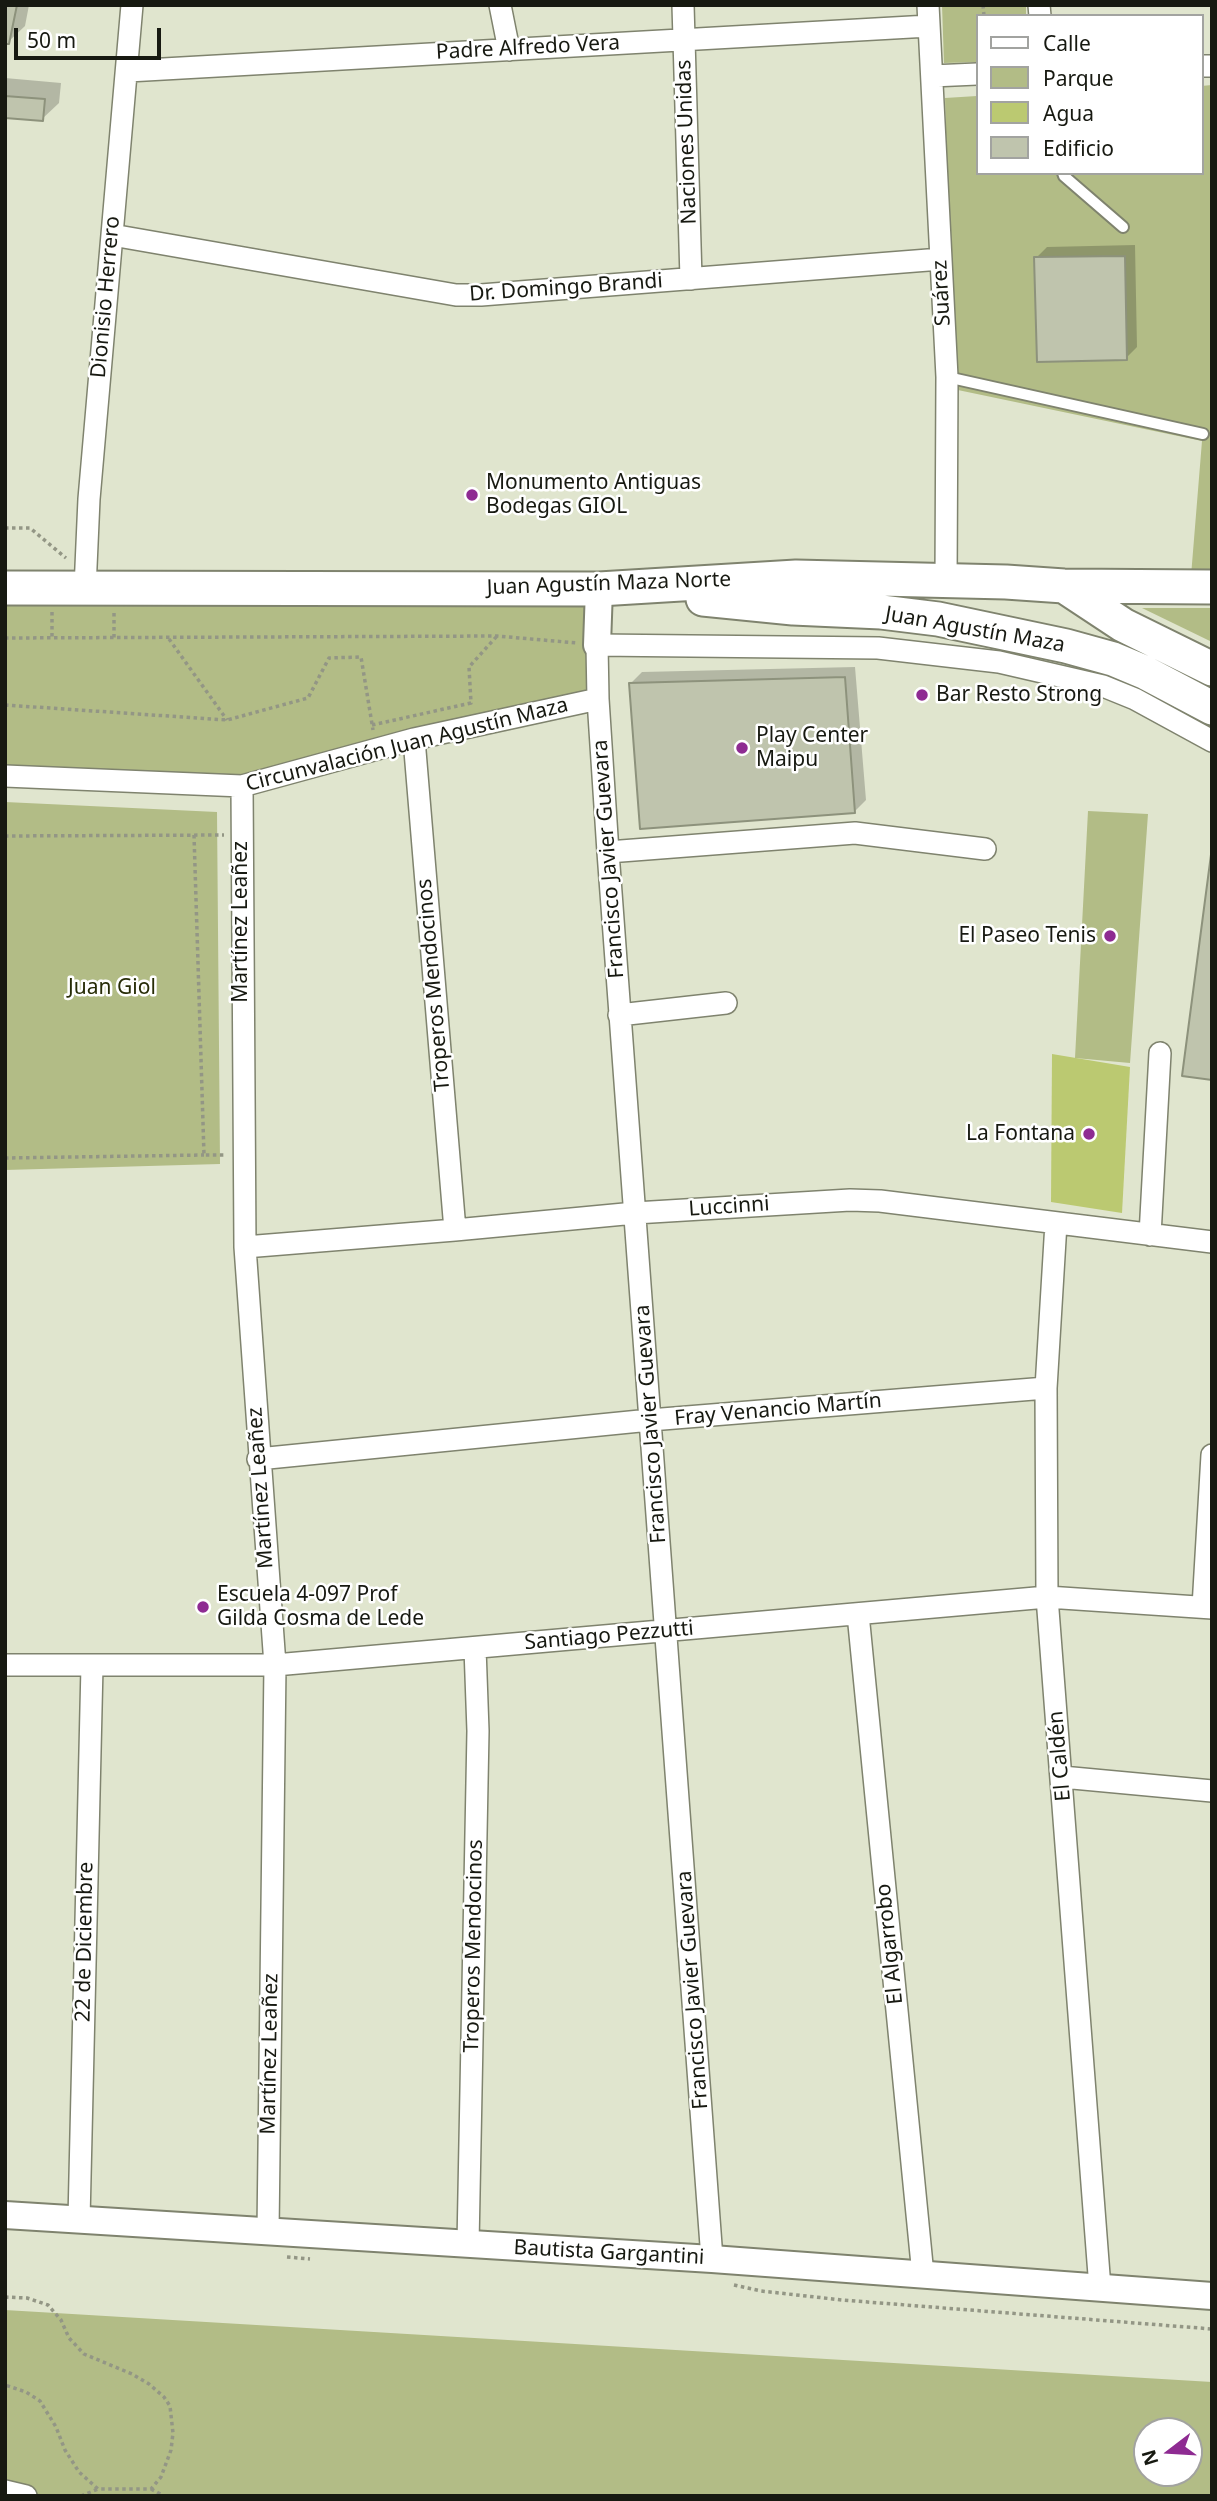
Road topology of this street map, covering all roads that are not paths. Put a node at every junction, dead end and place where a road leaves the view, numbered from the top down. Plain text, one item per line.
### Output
1 (132, 5) edge
2 (500, 5) edge
3 (684, 5) edge
4 (929, 16) edge
5 (684, 40) junction
6 (509, 50) junction
7 (128, 71) junction
8 (976, 74) edge
9 (932, 76) junction
10 (1064, 175) edge
11 (1123, 227) dead end
12 (111, 235) junction
13 (941, 259) junction
14 (691, 279) junction
15 (947, 377) junction
16 (1203, 434) dead end
17 (85, 582) junction
18 (946, 582) junction
19 (1064, 586) junction
20 (1212, 587) edge
21 (5, 588) edge
22 (599, 589) junction
23 (597, 645) junction
24 (1212, 669) edge
25 (598, 699) junction
26 (1212, 708) edge
27 (414, 739) junction
28 (1212, 741) edge
29 (5, 776) edge
30 (242, 786) junction
31 (985, 849) dead end
32 (608, 852) junction
33 (726, 1003) dead end
34 (620, 1015) junction
35 (1160, 1053) dead end
36 (635, 1213) junction
37 (1056, 1223) junction
38 (455, 1230) junction
39 (1150, 1235) junction
40 (1212, 1242) edge
41 (244, 1247) junction
42 (1046, 1388) junction
43 (650, 1420) junction
44 (1212, 1455) edge
45 (258, 1459) junction
46 (1047, 1597) junction
47 (1207, 1607) edge
48 (858, 1614) junction
49 (667, 1632) junction
50 (475, 1648) junction
51 (5, 1665) edge
52 (275, 1665) junction
53 (92, 1666) junction
54 (1062, 1777) junction
55 (1212, 1791) edge
56 (5, 2215) edge
57 (79, 2219) junction
58 (268, 2231) junction
59 (468, 2245) junction
60 (712, 2259) junction
61 (923, 2275) junction
62 (1100, 2288) junction
63 (1212, 2296) edge
64 (5, 2491) edge
65 (26, 2496) edge

1 - 7 street, Dionisio Herrero
2 - 6 street
3 - 5 street, Naciones Unidas
4 - 5 street, Padre Alfredo Vera
4 - 9 street, Suárez
5 - 6 street, Padre Alfredo Vera
5 - 14 street, Naciones Unidas
6 - 7 street, Padre Alfredo Vera
7 - 12 street, Dionisio Herrero
8 - 9 street
9 - 13 street, Suárez
10 - 11 lane
12 - 14 street, Dr. Domingo Brandi
12 - 17 street, Dionisio Herrero
13 - 14 street, Dr. Domingo Brandi
13 - 15 street, Suárez
15 - 16 lane
15 - 18 street, Suárez
17 - 21 main road, Juan Agustín Maza Norte
17 - 22 main road, Juan Agustín Maza Norte
18 - 19 main road, Juan Agustín Maza Norte
18 - 22 main road, Juan Agustín Maza Norte
19 - 20 main road, Juan Agustín Maza Norte
19 - 24 main road
22 - 23 street, Francisco Javier Guevara
22 - 26 main road, Juan Agustín Maza
23 - 25 street, Francisco Javier Guevara
23 - 28 street
25 - 27 street, Circunvalación Juan Agustín Maza
25 - 32 street, Francisco Javier Guevara
27 - 30 street, Circunvalación Juan Agustín Maza
27 - 38 street, Troperos Mendocinos
29 - 30 street, Circunvalación Juan Agustín Maza
30 - 41 street, Martínez Leañez
31 - 32 street
32 - 34 street, Francisco Javier Guevara
33 - 34 street
34 - 36 street, Francisco Javier Guevara
35 - 39 street
36 - 37 street, Luccinni
36 - 38 street, Luccinni
36 - 43 street, Francisco Javier Guevara
37 - 39 street, Luccinni
37 - 42 street, El Caldén
38 - 41 street, Luccinni
39 - 40 street, Luccinni
41 - 45 street, Martínez Leañez
42 - 43 street, Fray Venancio Martín
42 - 46 street, El Caldén
43 - 45 street, Fray Venancio Martín
43 - 49 street, Francisco Javier Guevara
44 - 47 street
45 - 52 street, Martínez Leañez
46 - 47 street, Santiago Pezzutti
46 - 48 street, Santiago Pezzutti
46 - 54 street, El Caldén
48 - 49 street, Santiago Pezzutti
48 - 61 street, El Algarrobo
49 - 50 street, Santiago Pezzutti
49 - 60 street, Francisco Javier Guevara
50 - 52 street, Santiago Pezzutti
50 - 59 street, Troperos Mendocinos
51 - 53 street, Santiago Pezzutti
52 - 53 street, Santiago Pezzutti
52 - 58 street, Martínez Leañez
53 - 57 street, 22 de Diciembre
54 - 55 street
54 - 62 street, El Caldén
56 - 57 street, Bautista Gargantini
57 - 58 street, Bautista Gargantini
58 - 59 street, Bautista Gargantini
59 - 60 street, Bautista Gargantini
60 - 61 street, Bautista Gargantini
61 - 62 street, Bautista Gargantini
62 - 63 street, Bautista Gargantini
64 - 65 street

